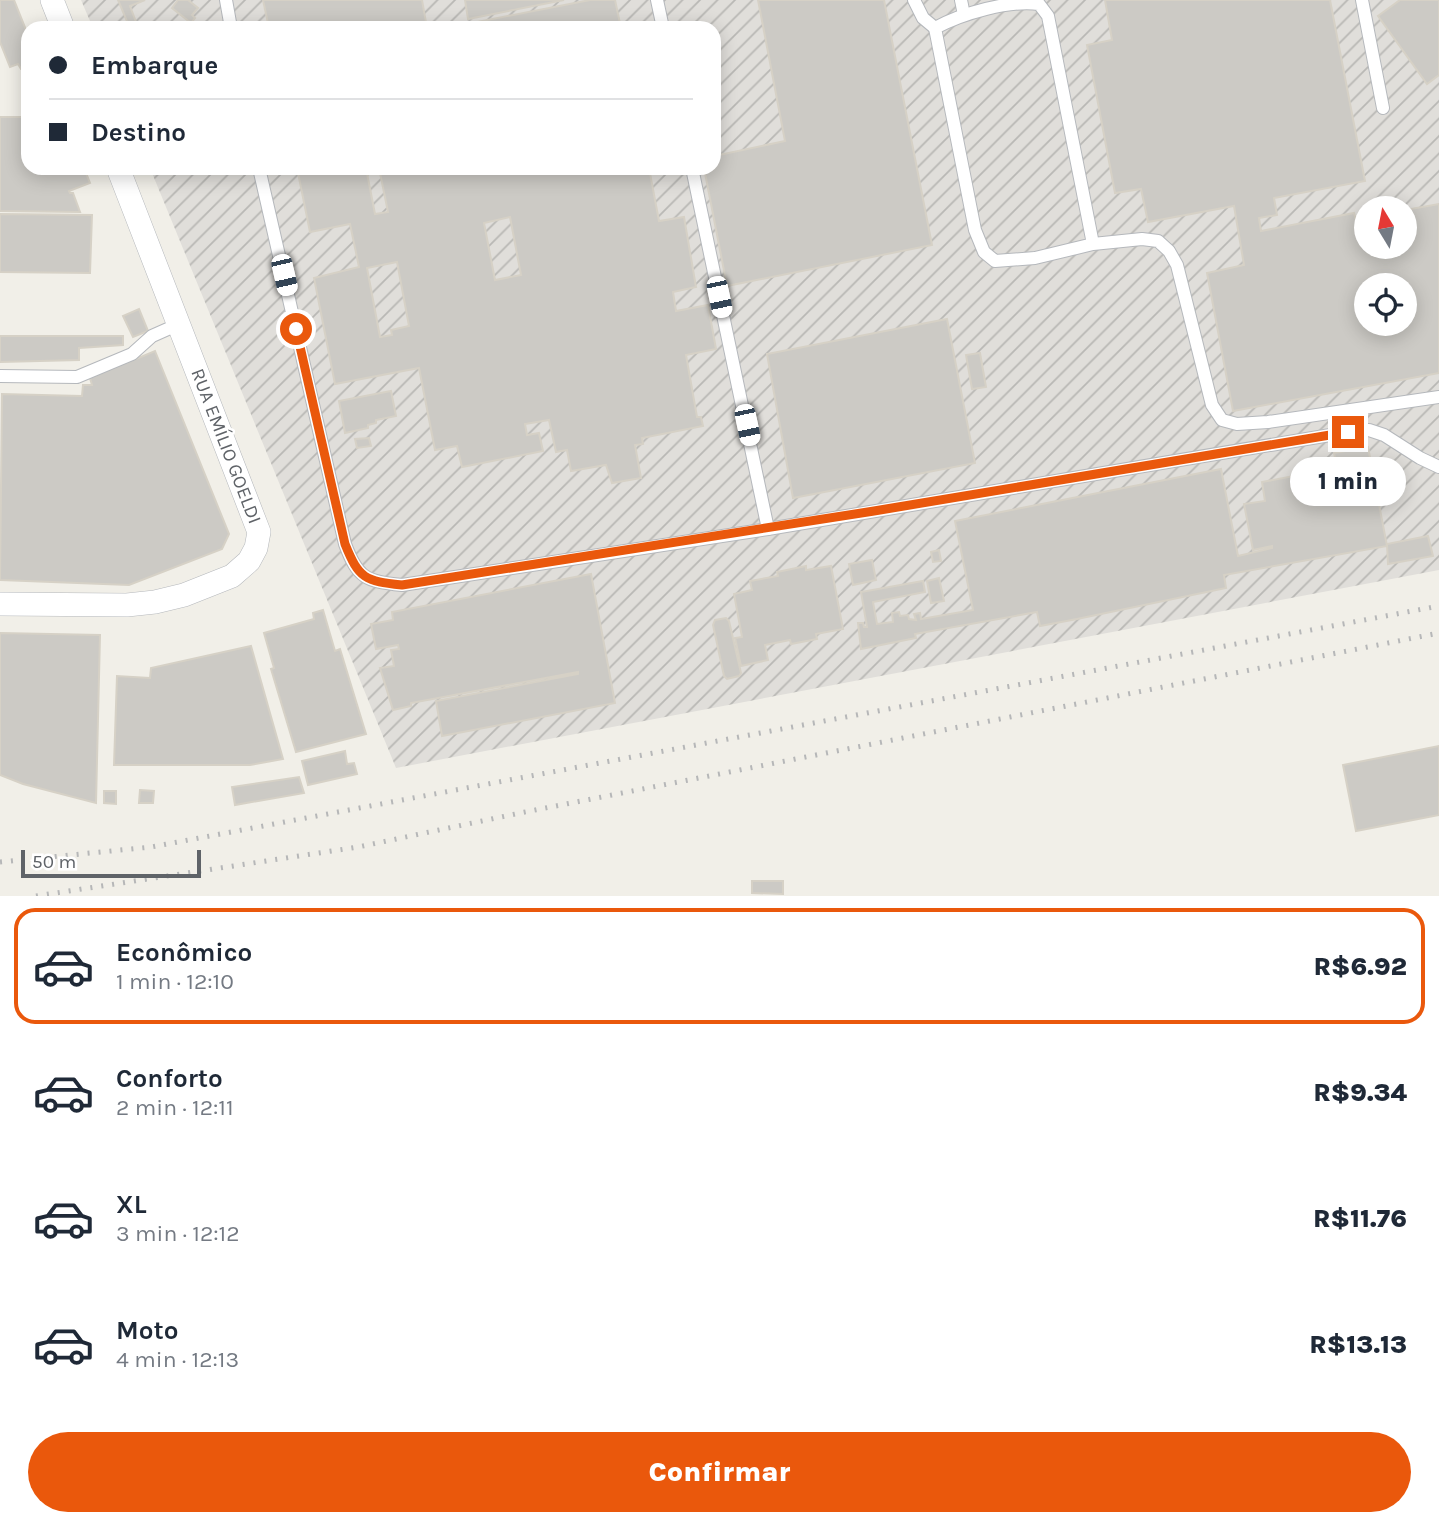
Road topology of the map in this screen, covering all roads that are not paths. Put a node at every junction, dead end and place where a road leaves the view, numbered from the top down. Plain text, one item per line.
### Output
1 (52, 0) edge
2 (226, 0) edge
3 (657, 0) edge
4 (914, 0) edge
5 (961, 0) edge
6 (1362, 0) edge
7 (964, 15) junction
8 (60, 21) edge
9 (230, 21) edge
10 (662, 21) edge
11 (935, 28) junction
12 (1383, 108) dead end
13 (121, 175) edge
14 (261, 175) edge
15 (693, 175) edge
16 (1093, 244) junction
17 (179, 324) junction
18 (0, 376) edge
19 (1439, 397) edge
20 (1439, 467) edge
21 (768, 528) junction
22 (0, 604) edge

1 - 8 street
2 - 9 lane
3 - 10 lane
4 - 11 lane
5 - 7 lane
6 - 12 lane
7 - 11 lane
7 - 16 lane
11 - 16 lane
13 - 17 street, RUA EMÍLIO GOELDI
14 - 21 lane
15 - 21 lane
16 - 19 lane
17 - 18 lane
17 - 22 street, RUA EMÍLIO GOELDI
20 - 21 lane

